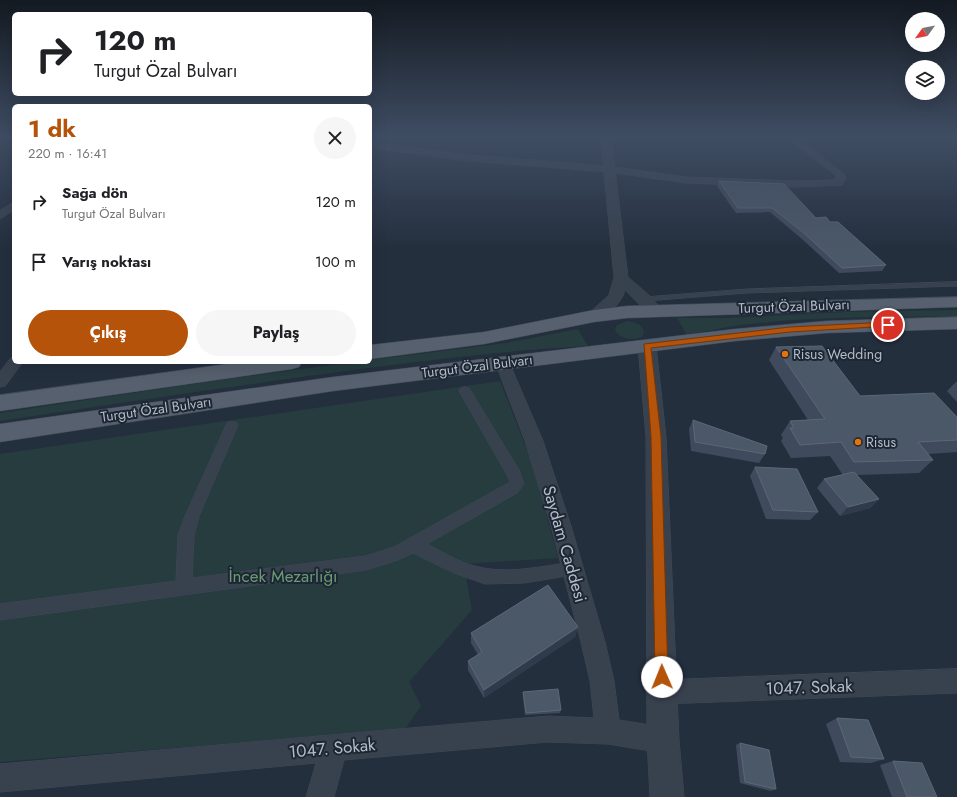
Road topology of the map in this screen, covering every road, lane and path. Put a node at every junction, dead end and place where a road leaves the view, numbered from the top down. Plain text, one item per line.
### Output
1 (609, 174) edge
2 (640, 174) edge
3 (839, 174) edge
4 (12, 207) edge
5 (0, 216) edge
6 (621, 278) junction
7 (957, 284) edge
8 (957, 302) edge
9 (650, 305) junction
10 (627, 312) junction
11 (594, 316) junction
12 (957, 323) edge
13 (647, 346) junction
14 (372, 352) edge
15 (502, 362) junction
16 (14, 364) edge
17 (278, 364) edge
18 (0, 382) edge
19 (465, 391) dead end
20 (0, 403) edge
21 (232, 425) dead end
22 (0, 433) edge
23 (413, 545) junction
24 (574, 569) junction
25 (184, 587) junction
26 (0, 612) edge
27 (957, 681) edge
28 (662, 692) junction
29 (608, 731) junction
30 (663, 740) junction
31 (334, 748) junction
32 (0, 778) edge
33 (320, 797) edge
34 (667, 797) edge

1 - 6 street
2 - 3 street
4 - 5 street
6 - 9 street
6 - 11 street
7 - 9 lane
8 - 9 main road, Turgut Özal Bulvarı
9 - 10 main road, Turgut Özal Bulvarı
10 - 11 main road, Turgut Özal Bulvarı
10 - 13 main road
10 - 13 main road
11 - 14 main road, Turgut Özal Bulvarı
12 - 13 main road, Turgut Özal Bulvarı
13 - 15 main road, Turgut Özal Bulvarı
13 - 28 street
15 - 22 main road, Turgut Özal Bulvarı
15 - 24 street, Saydam Caddesi
16 - 18 street
17 - 20 main road, Turgut Özal Bulvarı
19 - 23 street
21 - 25 street
23 - 24 street
23 - 25 street
24 - 29 street, Saydam Caddesi
25 - 26 street
27 - 28 street, 1047. Sokak
28 - 30 street
29 - 30 street, 1047. Sokak
29 - 31 street, 1047. Sokak
30 - 34 street
31 - 32 street, 1047. Sokak
31 - 33 street

